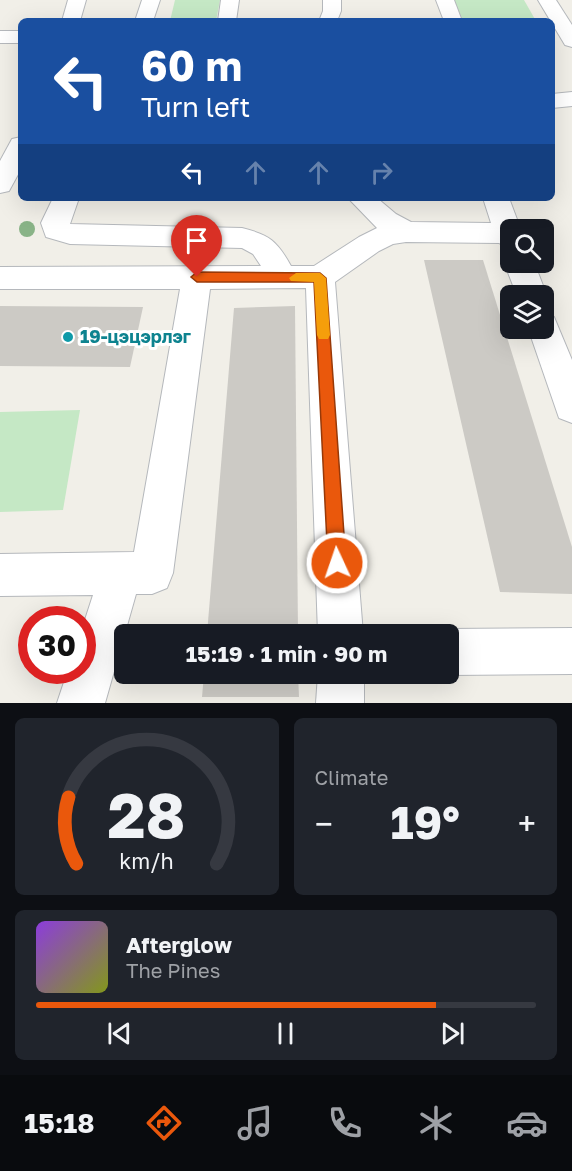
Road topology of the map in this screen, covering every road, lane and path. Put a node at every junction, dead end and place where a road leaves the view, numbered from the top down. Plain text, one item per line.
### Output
1 (77, 0) edge
2 (151, 0) edge
3 (230, 0) edge
4 (332, 0) edge
5 (445, 0) edge
6 (547, 0) edge
7 (72, 18) edge
8 (145, 18) edge
9 (227, 18) edge
10 (329, 18) edge
11 (452, 18) edge
12 (0, 37) edge
13 (18, 37) edge
14 (572, 42) edge
15 (555, 44) edge
16 (572, 99) edge
17 (555, 101) edge
18 (18, 150) edge
19 (0, 184) edge
20 (65, 201) edge
21 (364, 201) edge
22 (497, 201) edge
23 (503, 219) edge
24 (406, 232) junction
25 (500, 235) edge
26 (197, 277) junction
27 (0, 278) edge
28 (282, 278) junction
29 (320, 278) junction
30 (548, 339) edge
31 (572, 407) edge
32 (120, 574) junction
33 (0, 575) edge
34 (340, 624) edge
35 (572, 651) edge
36 (459, 652) edge
37 (340, 684) edge
38 (81, 703) edge
39 (339, 703) edge

1 - 7 street
2 - 8 street
3 - 9 street
4 - 10 street
5 - 11 street
6 - 14 street
12 - 13 street
14 - 15 street
16 - 17 street
18 - 19 street
20 - 28 street
21 - 24 street
22 - 23 street
24 - 25 street
24 - 29 street
26 - 27 street
26 - 28 street
26 - 32 street
28 - 29 street
29 - 34 street
30 - 31 street
32 - 33 street
32 - 38 street
35 - 36 street
37 - 39 street

